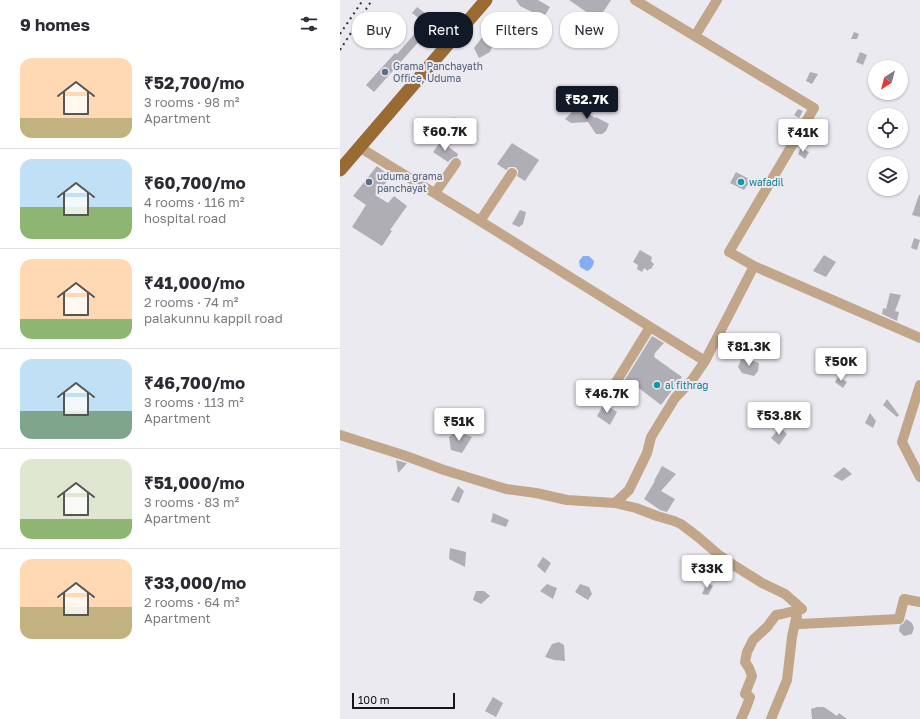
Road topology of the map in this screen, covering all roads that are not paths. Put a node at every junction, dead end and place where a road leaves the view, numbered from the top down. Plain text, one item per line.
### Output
1 (486, 0) edge
2 (635, 0) edge
3 (718, 0) edge
4 (695, 36) junction
5 (359, 147) junction
6 (456, 163) dead end
7 (340, 170) edge
8 (512, 173) dead end
9 (435, 193) junction
10 (480, 221) junction
11 (754, 266) junction
12 (650, 327) junction
13 (920, 338) edge
14 (705, 361) junction
15 (920, 385) edge
16 (605, 400) dead end
17 (340, 435) edge
18 (920, 477) edge
19 (615, 503) junction
20 (920, 602) edge
21 (802, 608) junction
22 (796, 618) junction
23 (741, 719) edge
24 (771, 719) edge

1 - 5 main road
2 - 4 street
3 - 4 street
4 - 11 street
5 - 7 main road
5 - 9 street
6 - 9 street
8 - 10 street
9 - 10 street
10 - 12 street
11 - 13 street
11 - 14 street
12 - 14 street
12 - 16 street
14 - 19 street
15 - 18 street
17 - 19 street
19 - 21 street
20 - 22 street
21 - 22 street
21 - 23 street
22 - 24 street

